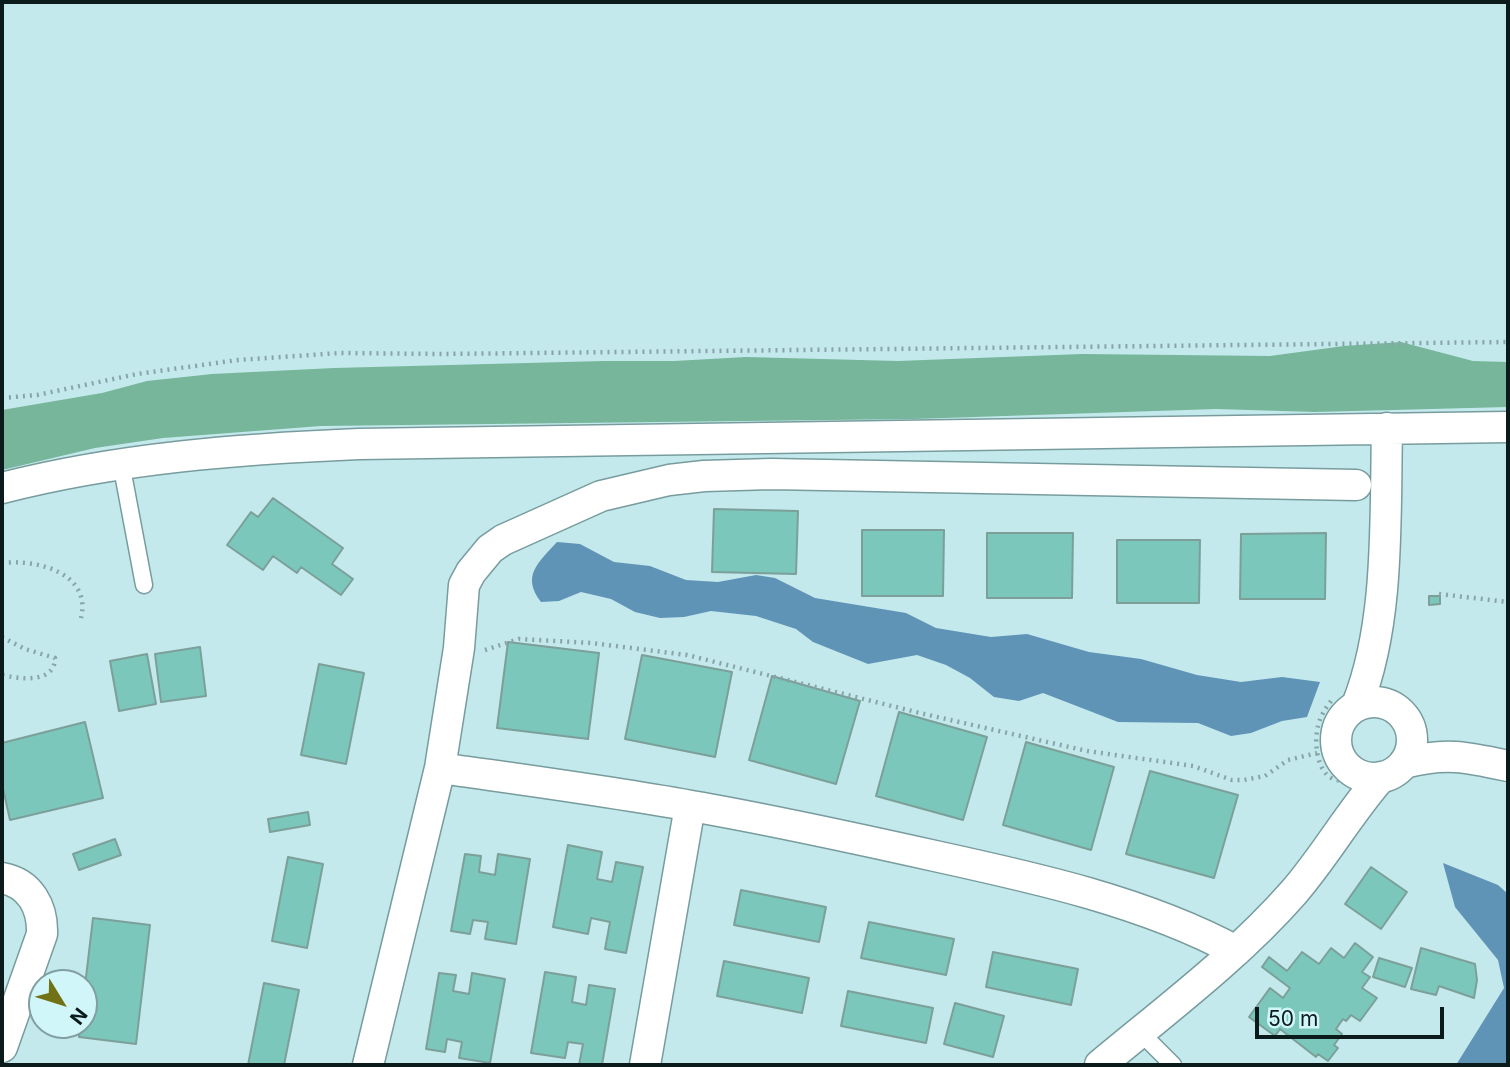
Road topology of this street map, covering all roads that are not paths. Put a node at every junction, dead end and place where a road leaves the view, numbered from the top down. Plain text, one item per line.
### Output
1 (1508, 427) edge
2 (1387, 428) junction
3 (121, 463) junction
4 (1356, 485) dead end
5 (2, 488) edge
6 (144, 585) dead end
7 (1375, 650) junction
8 (1361, 696) junction
9 (1397, 710) junction
10 (1463, 756) junction
11 (1508, 766) edge
12 (440, 768) junction
13 (1393, 770) junction
14 (1345, 772) junction
15 (691, 806) junction
16 (1327, 849) junction
17 (2, 878) edge
18 (1192, 932) junction
19 (1236, 951) junction
20 (1207, 976) junction
21 (1140, 1032) junction
22 (2, 1047) edge
23 (368, 1065) edge
24 (645, 1065) edge
25 (1100, 1065) edge
26 (1173, 1065) edge

1 - 2 street
2 - 3 street
2 - 7 street
3 - 5 street
3 - 6 lane
4 - 12 street
7 - 8 street
7 - 9 street
8 - 9 street
8 - 14 street
9 - 10 street
9 - 13 street
10 - 11 street
10 - 13 street
12 - 15 street
12 - 23 street
13 - 14 street
13 - 16 street
14 - 16 street
15 - 18 street
15 - 24 street
16 - 19 street
17 - 22 street
18 - 19 street
18 - 20 street
19 - 20 street
20 - 21 street
21 - 25 street
21 - 26 lane

